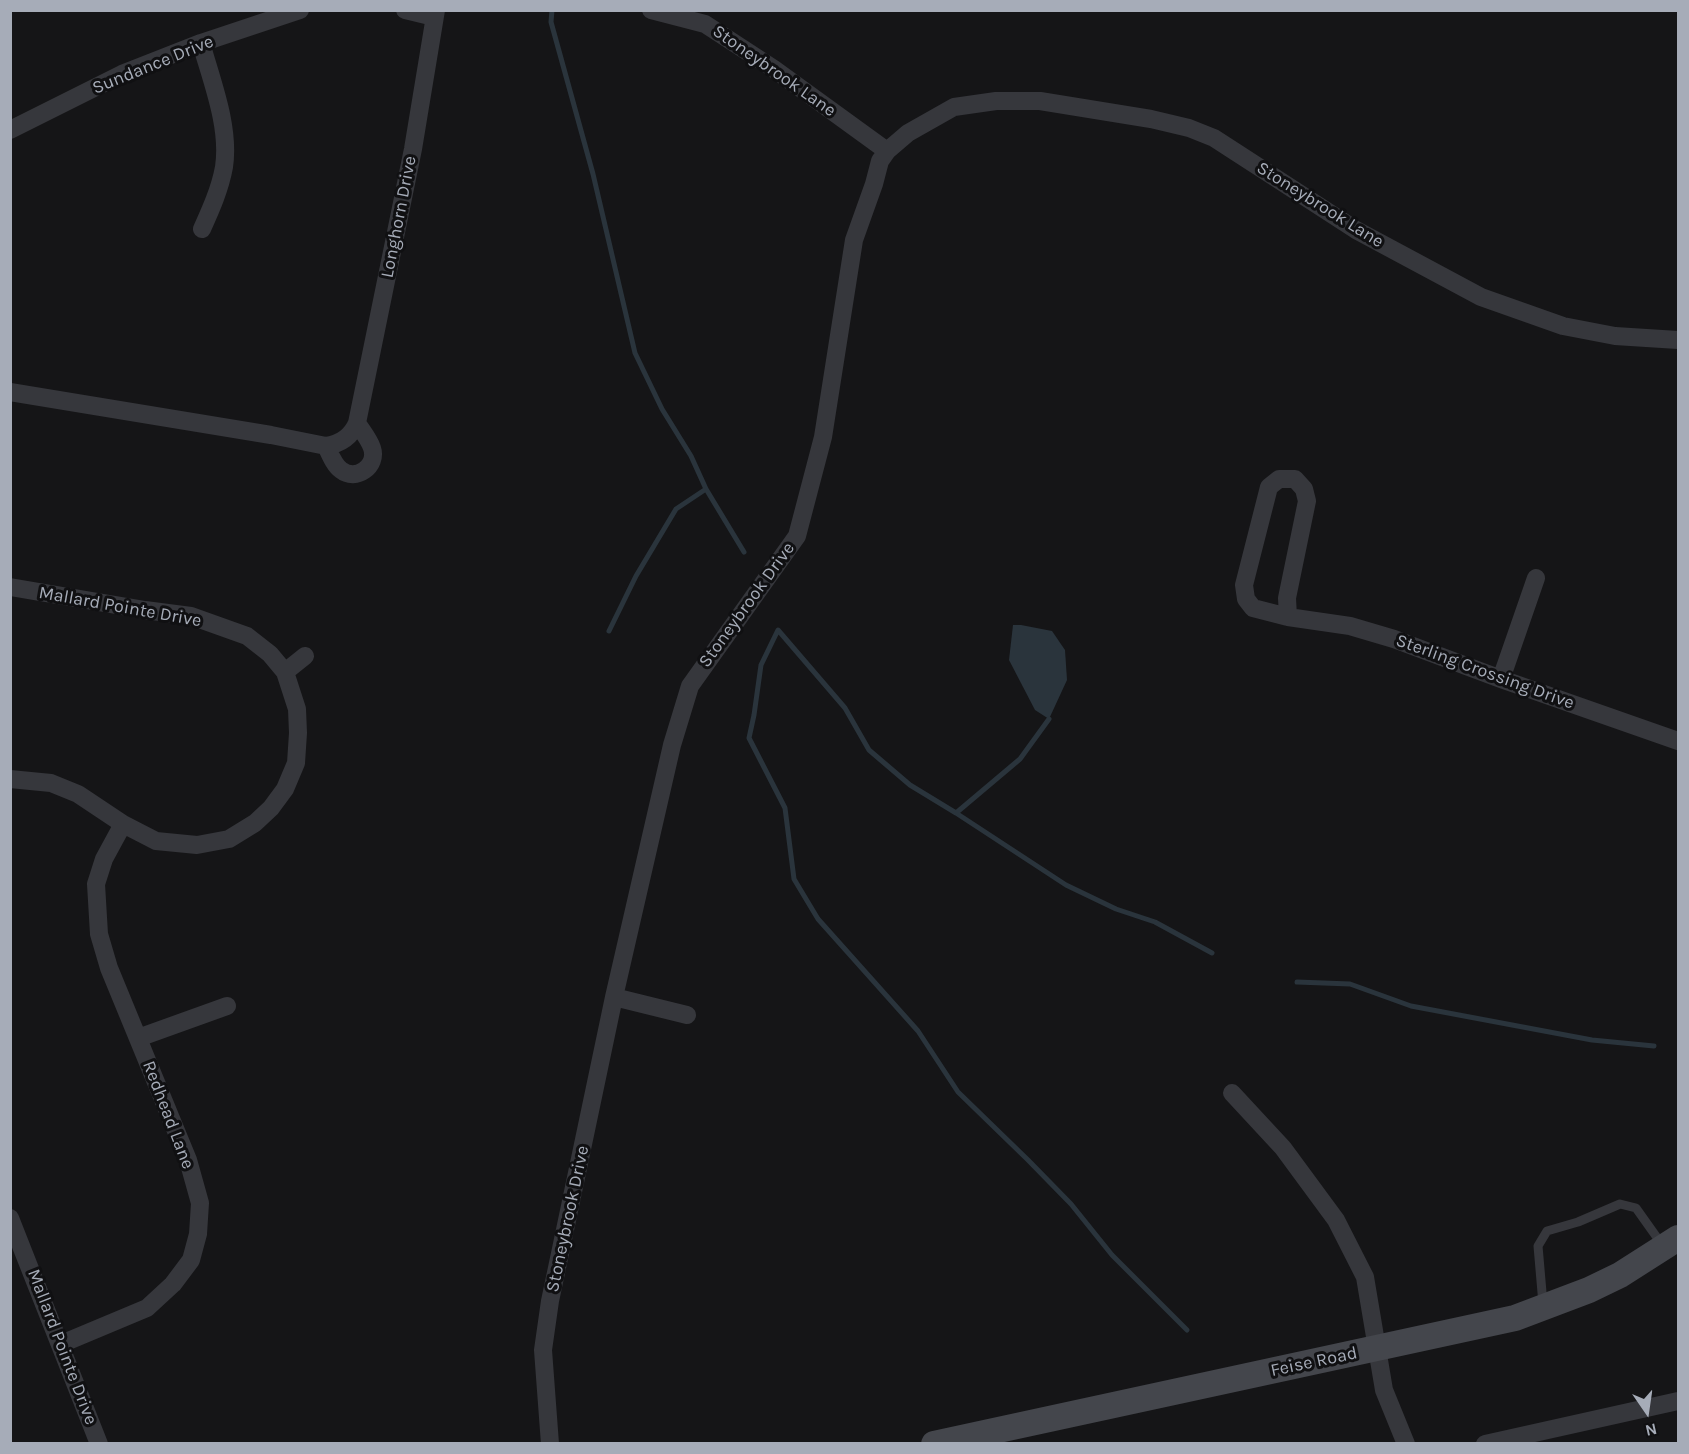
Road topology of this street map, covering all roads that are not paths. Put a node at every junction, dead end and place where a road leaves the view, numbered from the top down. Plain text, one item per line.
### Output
1 (300, 10) edge
2 (405, 10) edge
3 (651, 10) edge
4 (435, 14) edge
5 (201, 44) junction
6 (954, 107) joint
7 (10, 130) edge
8 (887, 151) junction
9 (202, 229) dead end
10 (1678, 340) edge
11 (10, 392) edge
12 (357, 423) junction
13 (326, 446) junction
14 (1536, 578) dead end
15 (10, 587) edge
16 (1288, 617) junction
17 (305, 656) dead end
18 (285, 672) junction
19 (1501, 679) junction
20 (1678, 741) edge
21 (10, 779) edge
22 (123, 824) junction
23 (614, 997) junction
24 (227, 1006) dead end
25 (687, 1015) dead end
26 (138, 1038) junction
27 (1232, 1093) dead end
28 (10, 1218) edge
29 (1671, 1243) edge
30 (1544, 1308) junction
31 (61, 1344) junction
32 (1377, 1348) junction
33 (1678, 1401) edge
34 (99, 1443) edge
35 (550, 1443) edge
36 (934, 1443) edge
37 (1406, 1443) edge
38 (1485, 1443) edge

1 - 5 street, Sundance Drive
2 - 4 street
3 - 8 street, Stoneybrook Lane
4 - 12 street, Longhorn Drive
5 - 7 street, Sundance Drive
5 - 9 street
6 - 8 street, Stoneybrook Drive
6 - 10 street, Stoneybrook Lane
8 - 23 street, Stoneybrook Drive
11 - 13 street
12 - 13 street
12 - 13 street
14 - 19 street
15 - 18 street, Mallard Pointe Drive
16 - 16 street, Sterling Crossing Drive
16 - 19 street, Sterling Crossing Drive
17 - 18 street
18 - 22 street, Mallard Pointe Drive
19 - 20 street, Sterling Crossing Drive
21 - 22 street, Mallard Pointe Drive
22 - 26 street, Redhead Lane
23 - 25 street
23 - 35 street, Stoneybrook Drive
24 - 26 street
26 - 31 street, Redhead Lane
27 - 32 street
28 - 31 street, Mallard Pointe Drive
29 - 30 main road, Feise Road
29 - 30 lane
30 - 32 main road, Feise Road
31 - 34 street, Mallard Pointe Drive
32 - 36 main road, Feise Road
32 - 37 street
33 - 38 street

